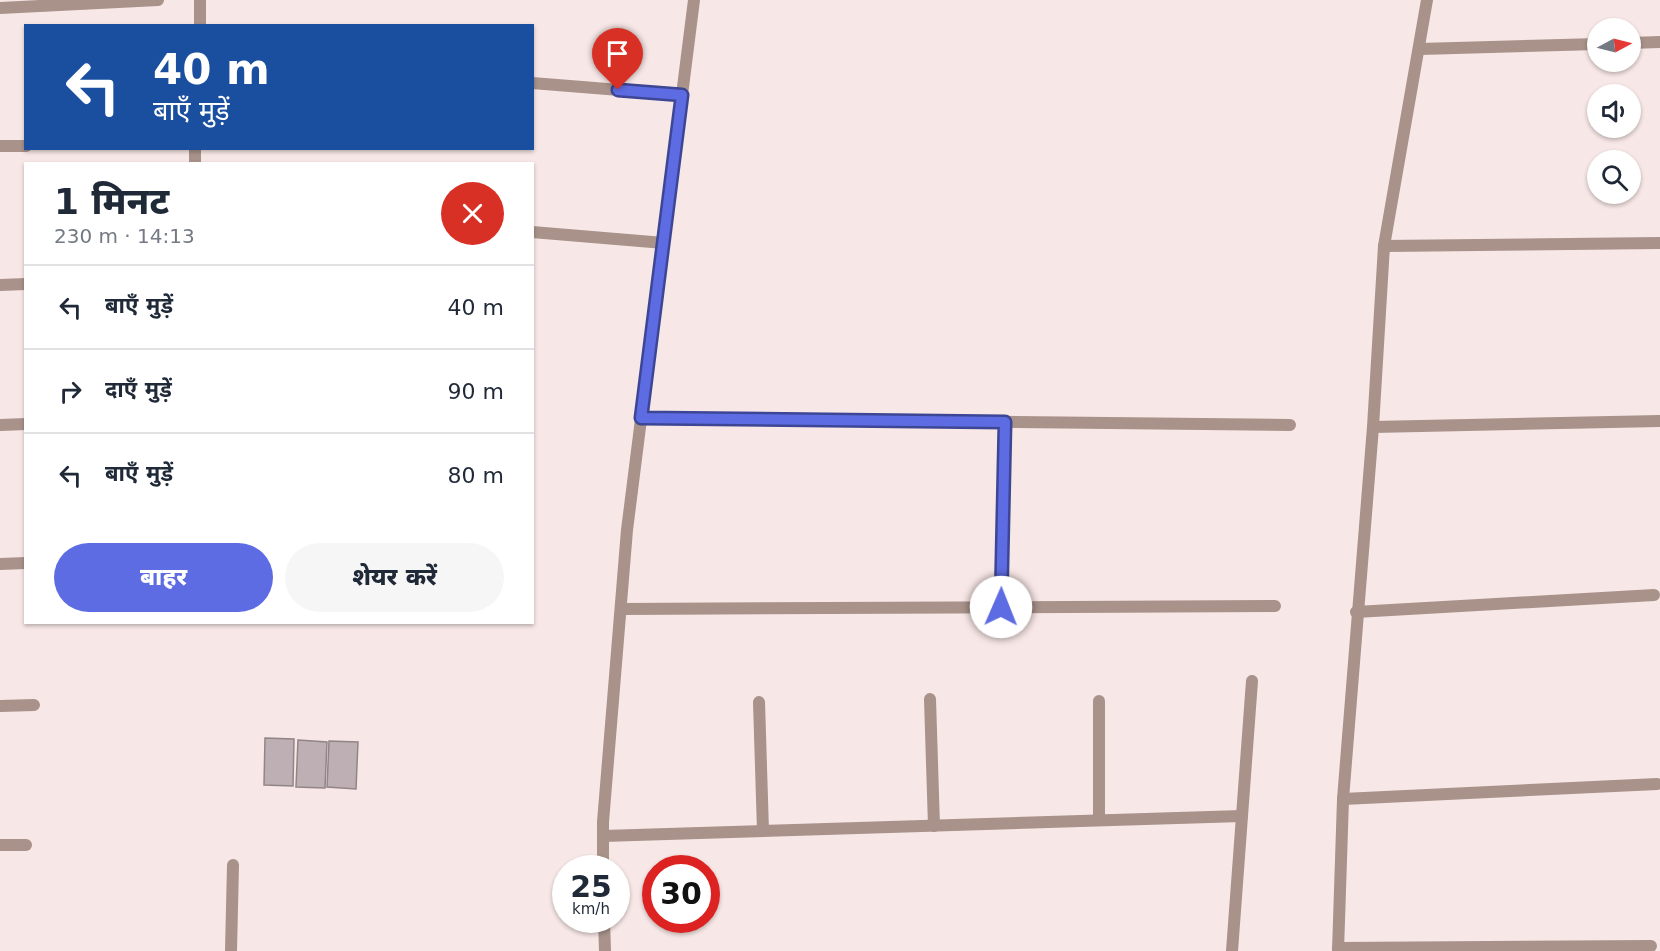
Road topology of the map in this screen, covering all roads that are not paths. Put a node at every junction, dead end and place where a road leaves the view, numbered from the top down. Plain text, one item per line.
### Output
1 (158, 0) edge
2 (200, 0) edge
3 (694, 0) edge
4 (1427, 0) edge
5 (0, 8) edge
6 (200, 24) edge
7 (1660, 42) edge
8 (1641, 43) edge
9 (1587, 44) edge
10 (1420, 49) junction
11 (534, 83) edge
12 (682, 95) junction
13 (0, 146) edge
14 (24, 146) edge
15 (534, 232) edge
16 (664, 243) junction
17 (1660, 243) edge
18 (1384, 246) junction
19 (24, 284) edge
20 (0, 285) edge
21 (641, 418) junction
22 (1660, 421) edge
23 (1005, 422) junction
24 (24, 424) edge
25 (0, 425) edge
26 (1290, 425) dead end
27 (1373, 427) junction
28 (24, 563) edge
29 (0, 564) edge
30 (1654, 595) dead end
31 (1275, 606) dead end
32 (1001, 607) junction
33 (621, 609) junction
34 (1356, 612) junction
35 (1252, 681) dead end
36 (930, 699) dead end
37 (1099, 701) dead end
38 (759, 702) dead end
39 (34, 705) dead end
40 (0, 706) edge
41 (1657, 784) dead end
42 (1343, 799) junction
43 (1242, 816) junction
44 (1099, 820) junction
45 (934, 826) junction
46 (763, 831) junction
47 (603, 836) junction
48 (0, 845) edge
49 (26, 845) dead end
50 (603, 855) edge
51 (233, 865) dead end
52 (604, 933) edge
53 (1651, 946) dead end
54 (1338, 950) edge
55 (231, 951) edge
56 (605, 951) edge
57 (1232, 951) edge

1 - 5 street
2 - 6 street
3 - 12 street
4 - 10 street
7 - 8 street
9 - 10 street
10 - 18 street
11 - 12 street
12 - 16 street
13 - 14 street
15 - 16 street
16 - 21 street
17 - 18 street
18 - 27 street
19 - 20 street
21 - 23 street
21 - 33 street
22 - 27 street
23 - 26 street
23 - 32 street
24 - 25 street
27 - 34 street
28 - 29 street
30 - 34 street
31 - 32 street
32 - 33 street
33 - 47 street
34 - 42 street
35 - 43 street
36 - 45 street
37 - 44 street
38 - 46 street
39 - 40 street
41 - 42 street
42 - 54 street
43 - 44 street
43 - 57 street
44 - 45 street
45 - 46 street
46 - 47 street
47 - 50 street
48 - 49 street
51 - 55 street
52 - 56 street
53 - 54 street

